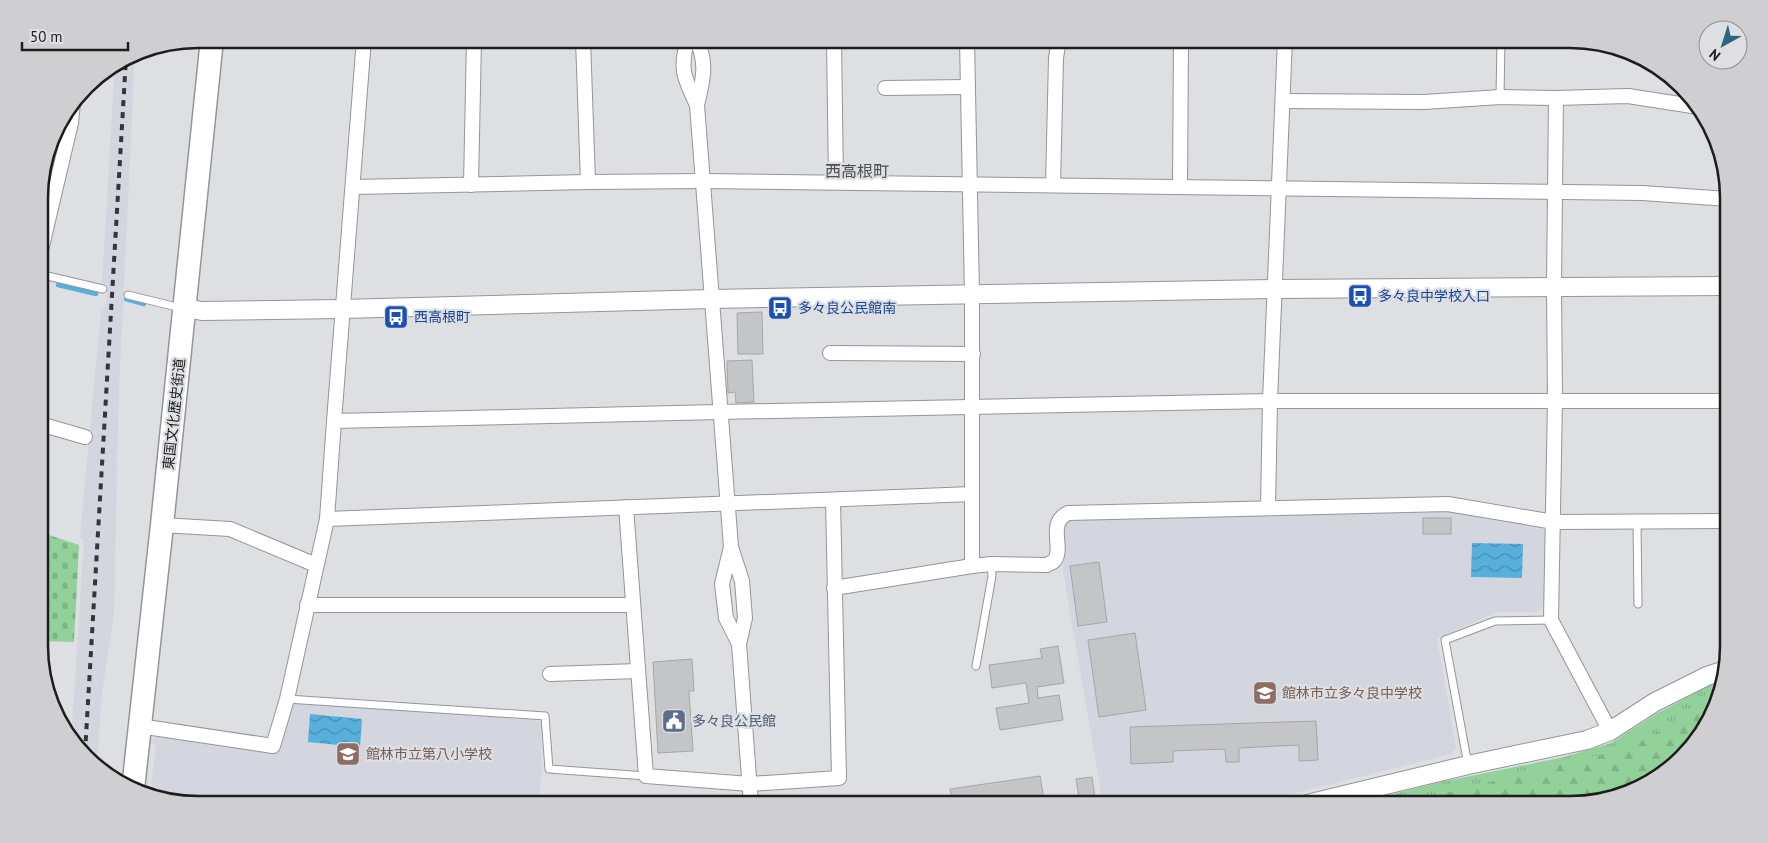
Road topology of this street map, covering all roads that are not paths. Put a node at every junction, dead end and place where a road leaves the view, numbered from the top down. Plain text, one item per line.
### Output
1 (211, 48) edge
2 (363, 48) edge
3 (474, 48) edge
4 (583, 48) edge
5 (685, 48) edge
6 (700, 48) edge
7 (834, 48) edge
8 (967, 48) edge
9 (1058, 48) edge
10 (1181, 48) edge
11 (1285, 48) edge
12 (1501, 48) edge
13 (968, 87) junction
14 (885, 88) dead end
15 (1500, 97) junction
16 (1556, 98) junction
17 (1283, 101) junction
18 (697, 104) junction
19 (1690, 106) edge
20 (72, 115) edge
21 (702, 181) junction
22 (588, 182) junction
23 (836, 182) junction
24 (970, 184) junction
25 (471, 185) junction
26 (1053, 185) junction
27 (1180, 186) junction
28 (353, 188) junction
29 (1279, 188) junction
30 (1556, 192) junction
31 (1720, 198) edge
32 (48, 222) edge
33 (48, 276) edge
34 (1554, 286) junction
35 (1720, 286) edge
36 (103, 289) dead end
37 (1275, 289) junction
38 (128, 295) dead end
39 (972, 295) junction
40 (711, 299) junction
41 (185, 308) junction
42 (342, 309) junction
43 (830, 353) dead end
44 (973, 354) junction
45 (1556, 400) junction
46 (1270, 401) junction
47 (1720, 401) edge
48 (973, 408) junction
49 (719, 412) junction
50 (334, 421) junction
51 (48, 426) edge
52 (85, 437) dead end
53 (972, 494) junction
54 (833, 500) junction
55 (728, 502) junction
56 (626, 507) junction
57 (1268, 508) junction
58 (327, 518) junction
59 (1720, 521) edge
60 (1554, 522) junction
61 (1637, 522) junction
62 (162, 525) junction
63 (731, 547) junction
64 (991, 564) junction
65 (316, 565) junction
66 (972, 566) junction
67 (834, 588) junction
68 (1638, 604) dead end
69 (307, 605) junction
70 (633, 605) junction
71 (1551, 620) junction
72 (739, 644) junction
73 (976, 666) dead end
74 (638, 671) junction
75 (1718, 672) edge
76 (550, 674) dead end
77 (287, 698) junction
78 (139, 726) junction
79 (1610, 731) junction
80 (1468, 765) junction
81 (646, 776) junction
82 (134, 781) edge
83 (750, 784) junction
84 (1343, 795) edge
85 (751, 796) edge

1 - 41 highway, 東国文化歴史街道
2 - 28 street
3 - 25 street
4 - 22 street
5 - 18 street
6 - 18 street
7 - 23 street
8 - 13 street
9 - 26 street
10 - 27 street
11 - 17 street
12 - 15 lane
13 - 14 street
13 - 24 street
15 - 16 street
15 - 17 street
16 - 19 street
16 - 30 street
17 - 29 street
18 - 21 street
20 - 32 street
21 - 22 street
21 - 23 street
21 - 40 street
22 - 25 street
23 - 24 street
24 - 26 street
24 - 39 street
25 - 28 street
26 - 27 street
27 - 29 street
28 - 42 street
29 - 30 street
29 - 37 street
30 - 31 street
30 - 34 street
33 - 36 lane
34 - 35 street
34 - 37 street
34 - 45 street
37 - 39 street
37 - 46 street
38 - 41 lane
39 - 40 street
39 - 44 street
40 - 42 street
40 - 49 street
41 - 42 street
41 - 62 highway, 東国文化歴史街道
42 - 50 street
43 - 44 street
44 - 48 street
45 - 46 street
45 - 47 street
45 - 60 street
46 - 48 street
46 - 57 street
48 - 49 street
48 - 53 street
49 - 50 street
49 - 55 street
50 - 58 street
51 - 52 street
53 - 54 street
53 - 66 street
54 - 55 street
54 - 67 street
55 - 56 street
55 - 63 street
56 - 58 street
56 - 70 street
57 - 60 street
57 - 64 street
58 - 65 street
59 - 61 street
60 - 61 street
60 - 71 street
61 - 68 lane
62 - 65 street
62 - 78 highway, 東国文化歴史街道
63 - 72 street
63 - 72 street
64 - 66 street
64 - 73 lane
65 - 69 street
66 - 67 street
67 - 83 street
69 - 70 street
69 - 77 street
70 - 74 street
71 - 79 street
71 - 80 lane
72 - 83 street
74 - 76 street
74 - 81 street
75 - 79 street
77 - 78 street
77 - 81 lane
78 - 82 highway, 東国文化歴史街道
79 - 80 street
80 - 84 street
81 - 83 street
83 - 85 street

